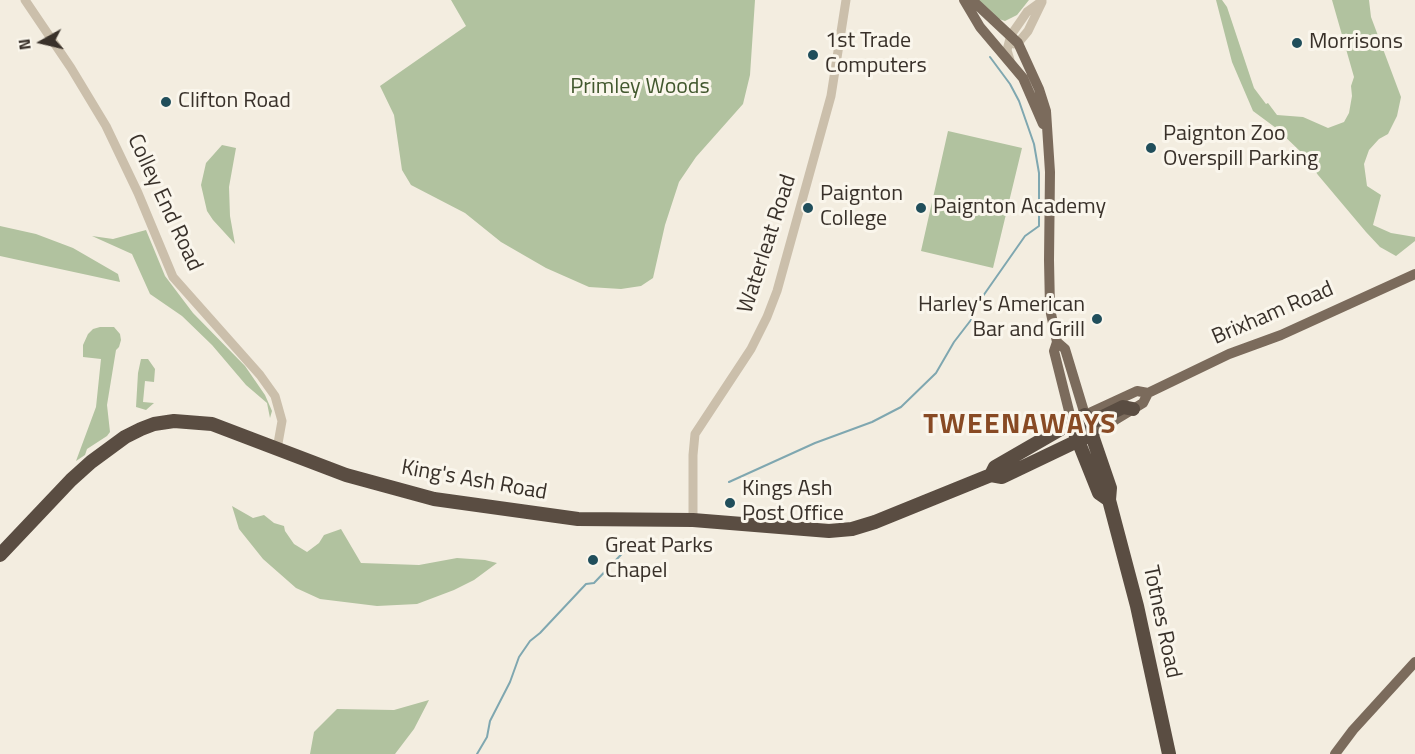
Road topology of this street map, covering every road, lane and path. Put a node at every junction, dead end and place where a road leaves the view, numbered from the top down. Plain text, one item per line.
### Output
1 (25, 0) edge
2 (846, 0) edge
3 (963, 0) edge
4 (972, 0) edge
5 (1042, 1) edge
6 (1012, 41) junction
7 (996, 44) junction
8 (1010, 60) junction
9 (1046, 133) junction
10 (1415, 274) edge
11 (1057, 342) junction
12 (1148, 393) junction
13 (1133, 410) joint
14 (1088, 424) junction
15 (1075, 431) junction
16 (277, 449) junction
17 (991, 475) junction
18 (1109, 500) junction
19 (693, 520) junction
20 (0, 555) edge
21 (1415, 662) edge
22 (1168, 754) edge
23 (1335, 754) edge

1 - 16 street, Colley End Road
2 - 19 street, Waterleat Road
3 - 7 main road, Totnes Road
4 - 6 main road, Totnes Road
5 - 6 street
6 - 7 street
6 - 8 street
6 - 9 main road, Totnes Road
7 - 8 main road, Totnes Road
8 - 9 main road, Totnes Road
9 - 11 main road, Totnes Road
10 - 12 main road, Brixham Road
11 - 14 main road, Totnes Road
11 - 15 main road, Totnes Road
12 - 13 main road, Brixham Road
12 - 14 main road, Brixham Road
13 - 14 highway
14 - 15 highway, King's Ash Road
14 - 15 highway, King's Ash Road
14 - 18 highway, Totnes Road
15 - 17 highway, King's Ash Road
15 - 17 highway, King's Ash Road
15 - 18 highway, Totnes Road
16 - 19 highway, King's Ash Road
16 - 20 highway, King's Ash Road
17 - 19 highway, King's Ash Road
18 - 22 highway, Totnes Road
21 - 23 main road

